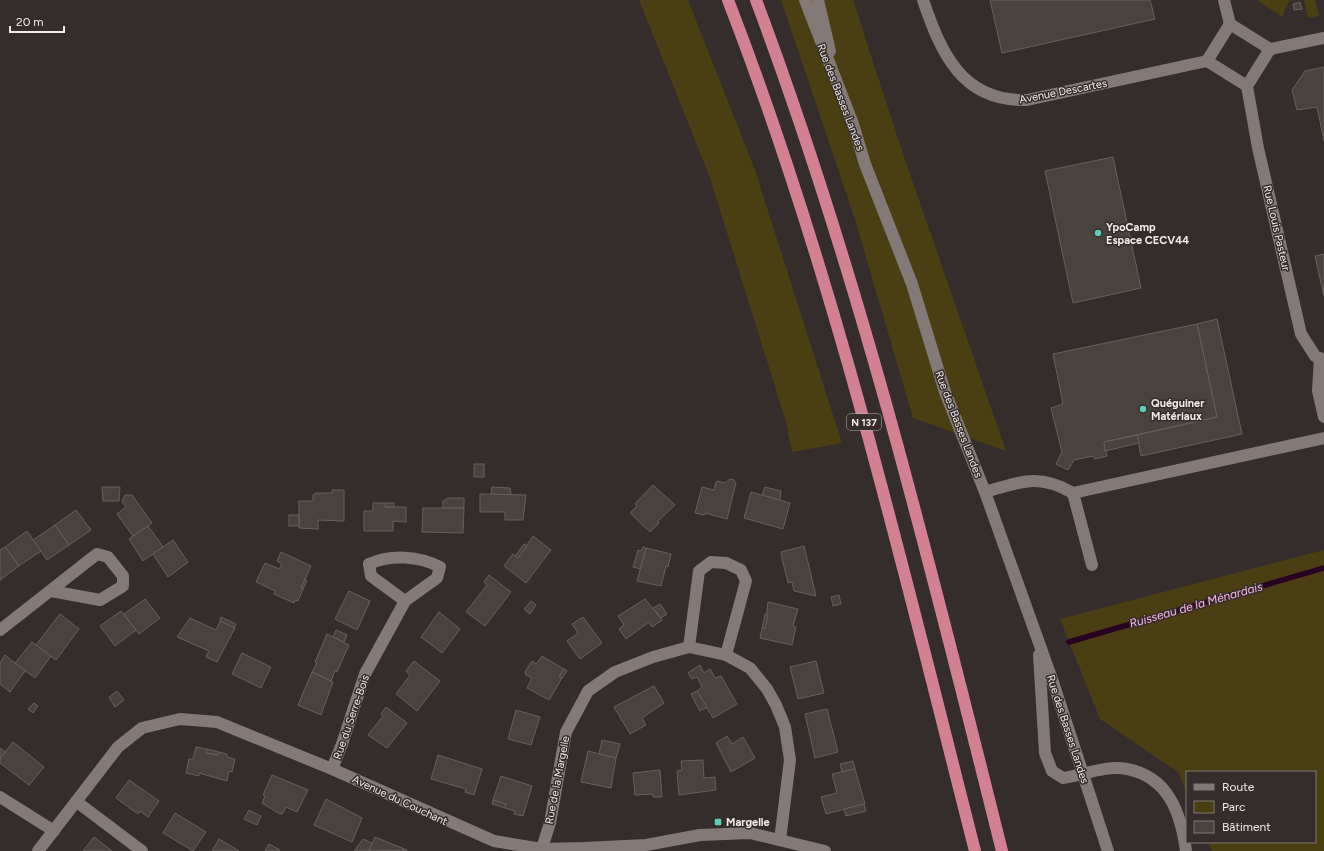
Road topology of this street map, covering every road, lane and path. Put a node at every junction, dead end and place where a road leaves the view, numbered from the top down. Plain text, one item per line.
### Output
1 (728, 0) edge
2 (756, 0) edge
3 (804, 0) edge
4 (818, 0) edge
5 (923, 0) edge
6 (1224, 0) edge
7 (1230, 24) junction
8 (1324, 38) edge
9 (1270, 49) junction
10 (1207, 61) junction
11 (1247, 86) junction
12 (840, 93) junction
13 (1322, 360) edge
14 (1324, 417) edge
15 (1324, 438) edge
16 (985, 492) junction
17 (1073, 493) junction
18 (1092, 564) dead end
19 (50, 591) junction
20 (405, 601) junction
21 (0, 630) edge
22 (1039, 643) junction
23 (689, 647) junction
24 (726, 655) junction
25 (332, 769) junction
26 (1083, 774) junction
27 (0, 797) edge
28 (77, 802) junction
29 (54, 831) junction
30 (780, 840) junction
31 (542, 850) edge
32 (38, 851) edge
33 (142, 851) edge
34 (825, 851) edge
35 (974, 851) edge
36 (1002, 851) edge
37 (1108, 851) edge
38 (1186, 851) edge

1 - 35 highway, N 137
2 - 36 highway, N 137
3 - 12 street, Rue des Basses Landes
4 - 12 street
5 - 10 street, Avenue Descartes
6 - 7 street
7 - 9 street
7 - 10 street
8 - 9 street
9 - 11 street
10 - 11 street
11 - 13 street, Rue Louis Pasteur
12 - 16 street, Rue des Basses Landes
13 - 14 street
15 - 17 street
16 - 17 street
16 - 22 street, Rue des Basses Landes
17 - 18 street
19 - 19 street
19 - 21 street
20 - 20 street, Rue du Serre-Bois
20 - 25 street, Rue du Serre-Bois
22 - 26 street, Rue des Basses Landes
22 - 26 street
23 - 24 street, Rue de la Margelle
23 - 24 street
23 - 31 street, Rue de la Margelle
24 - 30 street, Rue de la Margelle
25 - 28 street, Avenue du Couchant
25 - 31 street, Avenue du Couchant
26 - 37 street, Rue des Basses Landes
26 - 38 street
27 - 29 street
28 - 29 street, Avenue du Couchant
28 - 33 street
29 - 32 street, Avenue du Couchant
30 - 31 street, Avenue du Couchant
30 - 34 street, Avenue du Couchant

